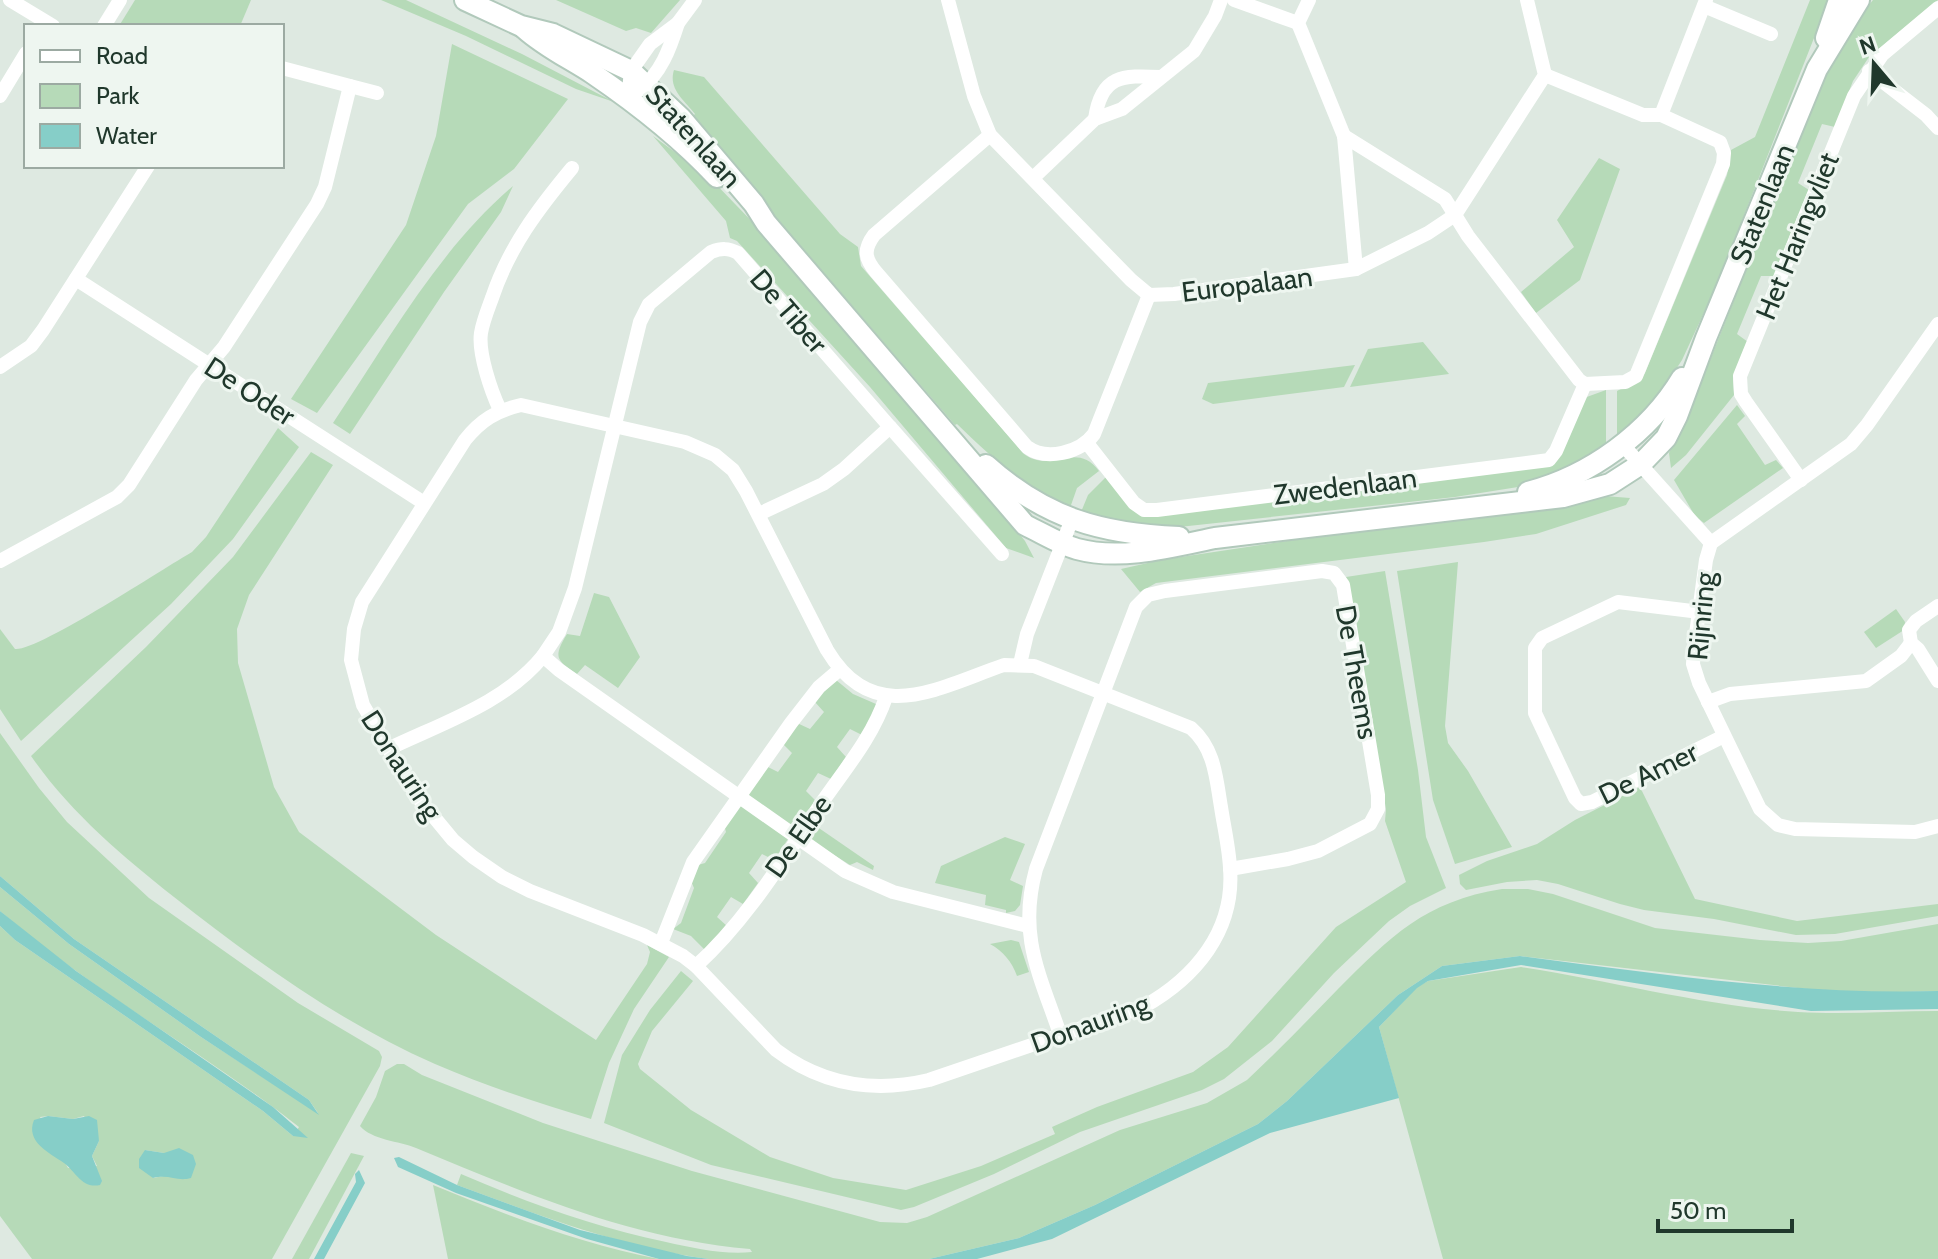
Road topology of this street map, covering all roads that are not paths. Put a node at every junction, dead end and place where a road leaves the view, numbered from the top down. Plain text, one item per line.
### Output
1 (10, 0) edge
2 (120, 0) edge
3 (465, 0) edge
4 (695, 0) edge
5 (948, 0) edge
6 (1221, 0) edge
7 (1234, 0) edge
8 (1309, 0) edge
9 (1527, 0) edge
10 (1839, 0) edge
11 (1859, 0) edge
12 (1705, 3) edge
13 (1938, 8) edge
14 (678, 23) junction
15 (1298, 23) junction
16 (46, 24) edge
17 (105, 24) edge
18 (521, 26) junction
19 (1771, 34) dead end
20 (24, 56) edge
21 (284, 69) edge
22 (1817, 69) junction
23 (631, 71) junction
24 (1869, 71) junction
25 (1545, 75) junction
26 (1161, 77) junction
27 (648, 84) junction
28 (350, 86) junction
29 (377, 93) dead end
30 (0, 96) edge
31 (628, 99) junction
32 (1661, 115) junction
33 (1095, 119) junction
34 (1938, 128) edge
35 (990, 135) junction
36 (1344, 136) junction
37 (147, 168) edge
38 (572, 168) dead end
39 (1033, 178) junction
40 (1455, 215) junction
41 (766, 223) junction
42 (1356, 269) junction
43 (76, 279) junction
44 (1149, 295) junction
45 (1938, 324) edge
46 (1706, 338) junction
47 (1925, 343) junction
48 (1938, 353) edge
49 (209, 365) junction
50 (0, 367) edge
51 (1585, 384) junction
52 (500, 410) junction
53 (938, 421) junction
54 (613, 425) junction
55 (890, 427) junction
56 (1087, 443) junction
57 (1622, 444) junction
58 (1641, 464) junction
59 (1801, 480) junction
60 (424, 503) junction
61 (1474, 506) junction
62 (759, 514) junction
63 (1072, 519) junction
64 (1215, 538) junction
65 (1711, 543) junction
66 (1062, 544) junction
67 (1002, 554) dead end
68 (0, 561) edge
69 (1938, 606) edge
70 (1700, 612) junction
71 (1911, 643) junction
72 (543, 656) junction
73 (1020, 664) junction
74 (839, 670) junction
75 (1938, 681) edge
76 (1104, 693) junction
77 (886, 697) junction
78 (1708, 702) junction
79 (1724, 736) junction
80 (388, 749) junction
81 (738, 796) junction
82 (1938, 826) edge
83 (798, 838) junction
84 (1230, 869) junction
85 (1028, 926) junction
86 (661, 943) junction
87 (696, 966) junction
88 (1060, 1034) junction

1 - 16 street
2 - 17 street
3 - 18 main road, Statenlaan
4 - 14 street
5 - 35 street, Europalaan
6 - 26 street
7 - 15 street
8 - 15 street
9 - 25 street
10 - 22 main road, Statenlaan
11 - 22 main road, Statenlaan
12 - 19 street
12 - 32 street
13 - 24 street, Het Haringvliet
14 - 23 street
14 - 27 street
15 - 36 street
18 - 23 main road, Statenlaan
18 - 31 main road, Statenlaan
20 - 30 street
21 - 28 street
22 - 46 main road, Statenlaan
23 - 27 main road, Statenlaan
23 - 31 street
24 - 34 street
24 - 59 street, Het Haringvliet
25 - 32 street
25 - 40 street, Europalaan
26 - 33 street
26 - 33 street
27 - 31 street
27 - 41 main road, Statenlaan
28 - 29 street
28 - 49 street
31 - 41 main road, Statenlaan
32 - 51 street
33 - 39 street
35 - 39 street, Europalaan
35 - 56 street
36 - 40 street
36 - 42 street
37 - 43 street
38 - 52 street
39 - 44 street, Europalaan
40 - 42 street, Europalaan
40 - 51 street
41 - 53 main road, Statenlaan
42 - 44 street, Europalaan
43 - 49 street, De Oder
43 - 50 street
44 - 56 street
45 - 47 street, Rijnring
46 - 57 main road, Statenlaan
46 - 58 main road, Statenlaan
47 - 48 street
47 - 59 street, Rijnring
49 - 60 street, De Oder
49 - 68 street
51 - 56 street, Zwedenlaan
52 - 54 street
52 - 60 street, Donauring
53 - 63 main road, Statenlaan
53 - 66 main road, Statenlaan
54 - 55 street, De Tiber
54 - 62 street
54 - 72 street
55 - 62 street
55 - 67 street
57 - 58 street
57 - 61 main road, Statenlaan
58 - 61 main road, Statenlaan
58 - 65 street
59 - 65 street, Rijnring
60 - 80 street, Donauring
61 - 64 main road, Statenlaan
62 - 74 street
63 - 64 main road, Statenlaan
63 - 66 street
64 - 66 main road, Statenlaan
65 - 70 street, Rijnring
66 - 73 street
69 - 71 street
70 - 78 street, Rijnring
70 - 79 street, De Amer
71 - 75 street
71 - 78 street
72 - 80 street
72 - 81 street
73 - 76 street, Donauring
73 - 77 street
74 - 77 street
74 - 81 street
76 - 84 street, Donauring
76 - 84 street, De Theems
76 - 85 street, De Theems
77 - 83 street, De Elbe
78 - 79 street, Rijnring
79 - 82 street, Rijnring
80 - 86 street, Donauring
81 - 83 street
81 - 86 street
83 - 85 street
83 - 87 street, De Elbe
84 - 88 street, Donauring
85 - 88 street, De Theems
86 - 87 street, Donauring
87 - 88 street, Donauring

